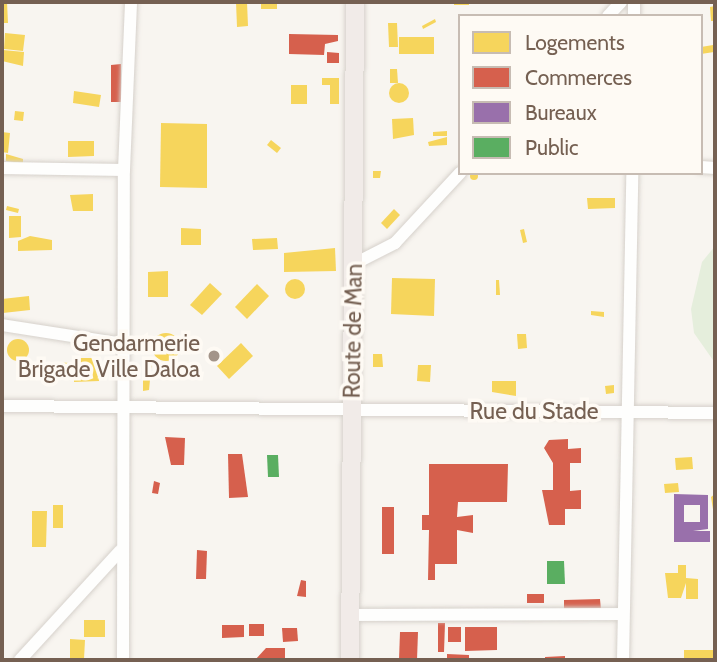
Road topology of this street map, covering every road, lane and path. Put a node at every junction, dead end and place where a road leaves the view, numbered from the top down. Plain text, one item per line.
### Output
1 (131, 2) edge
2 (355, 2) edge
3 (2, 168) edge
4 (124, 170) junction
5 (458, 175) edge
6 (632, 175) edge
7 (354, 264) junction
8 (2, 325) edge
9 (124, 344) junction
10 (123, 405) junction
11 (2, 406) edge
12 (353, 409) junction
13 (626, 411) junction
14 (715, 413) edge
15 (120, 551) junction
16 (623, 614) junction
17 (351, 615) junction
18 (20, 660) edge
19 (122, 660) edge
20 (350, 660) edge
21 (623, 660) edge

1 - 4 street
2 - 7 highway, Route de Man
3 - 4 street
4 - 9 street
5 - 7 street
6 - 13 street
7 - 12 highway, Route de Man
8 - 9 street
9 - 10 street
10 - 11 street, Rue du Stade
10 - 12 street, Rue du Stade
10 - 15 street
12 - 13 street, Rue du Stade
12 - 17 highway, Route de Man
13 - 14 street, Rue du Stade
13 - 16 street
15 - 18 street
15 - 19 street
16 - 17 street
16 - 21 street
17 - 20 highway, Route de Man

